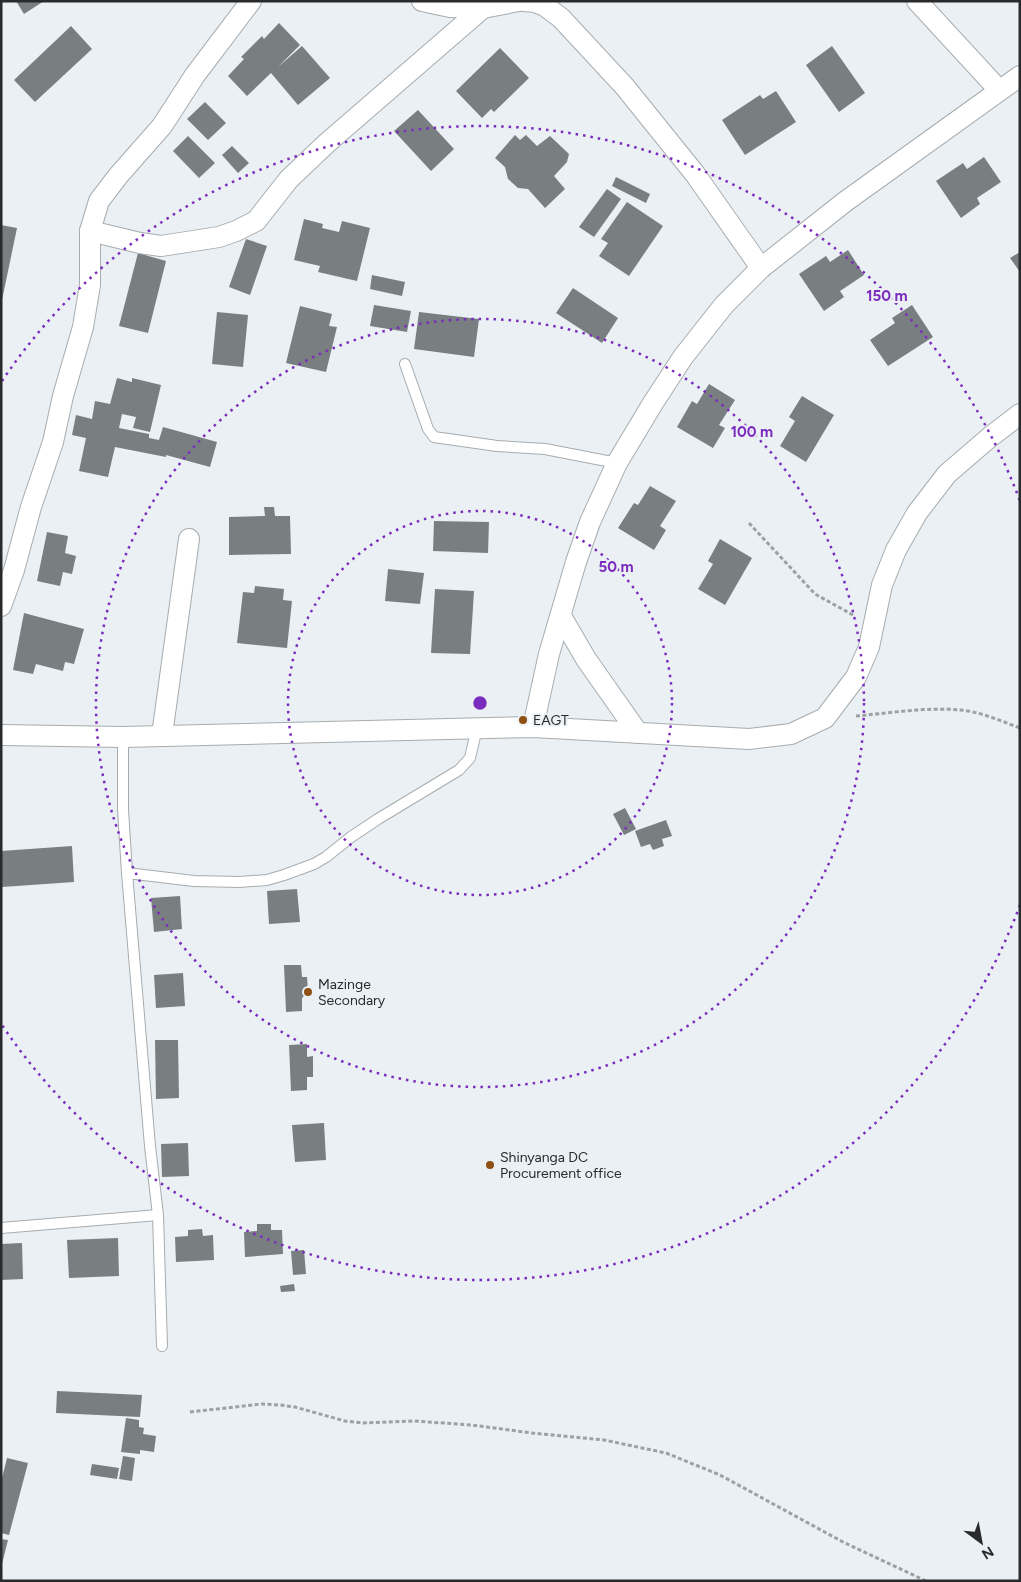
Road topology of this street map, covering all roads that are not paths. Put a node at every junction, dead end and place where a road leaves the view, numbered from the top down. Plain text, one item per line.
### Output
1 (251, 1) edge
2 (422, 1) edge
3 (520, 1) edge
4 (524, 1) edge
5 (917, 1) edge
6 (487, 5) edge
7 (1020, 76) edge
8 (998, 90) junction
9 (90, 231) junction
10 (760, 268) junction
11 (404, 364) dead end
12 (1020, 414) edge
13 (617, 463) junction
14 (189, 539) dead end
15 (1, 606) edge
16 (561, 616) junction
17 (534, 727) junction
18 (477, 728) junction
19 (638, 733) junction
20 (1, 735) edge
21 (162, 735) junction
22 (123, 737) junction
23 (127, 873) junction
24 (158, 1215) junction
25 (1, 1228) edge
26 (162, 1346) dead end

1 - 9 street
2 - 6 street
3 - 6 street
4 - 10 street
5 - 8 street
6 - 9 street
7 - 8 street
8 - 10 street
9 - 15 street
10 - 13 street
11 - 13 lane
12 - 19 street
13 - 16 street
14 - 21 street
16 - 17 street
16 - 19 street
17 - 18 street
17 - 19 street
18 - 21 street
18 - 23 lane
20 - 22 street
21 - 22 street
22 - 23 lane
23 - 24 lane
24 - 25 lane
24 - 26 lane

